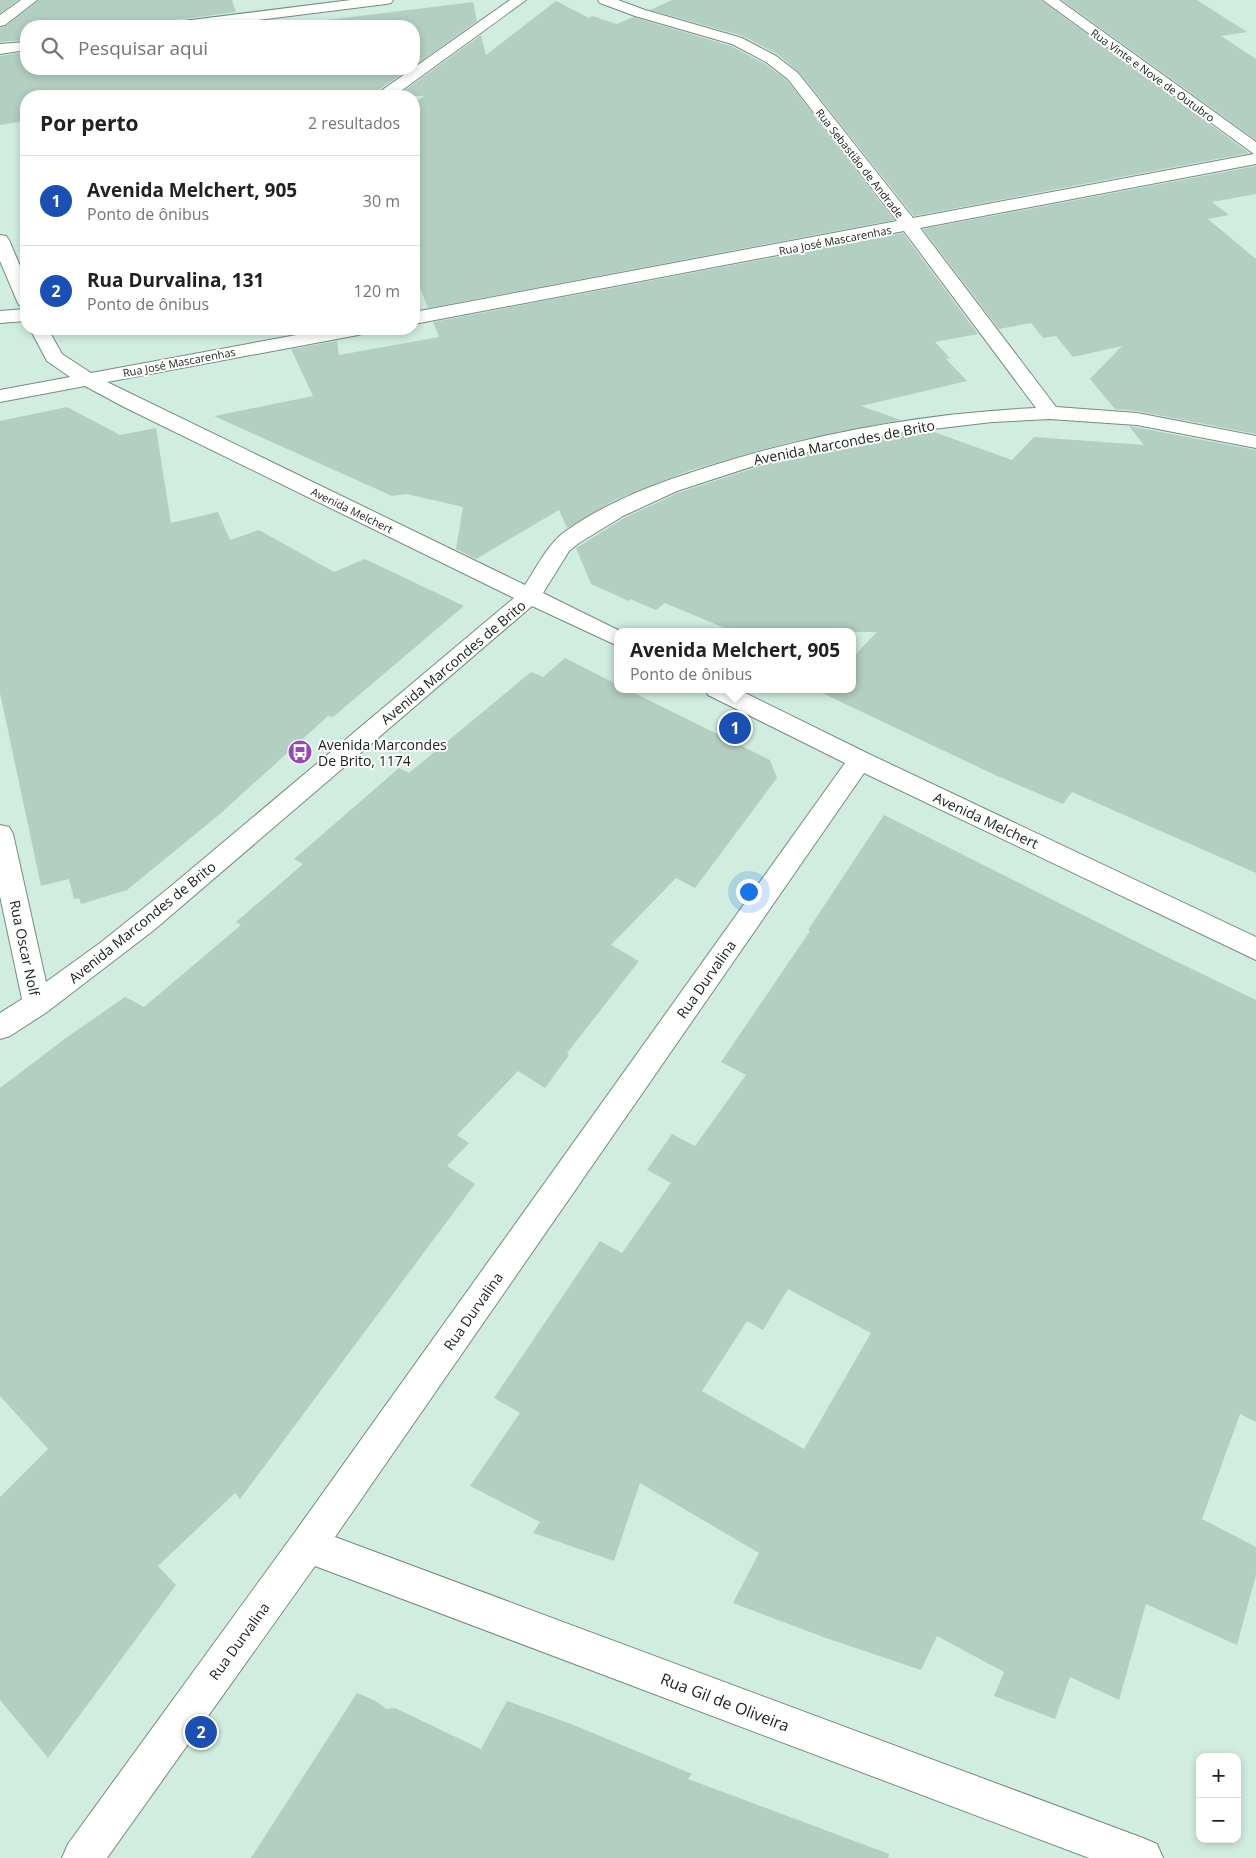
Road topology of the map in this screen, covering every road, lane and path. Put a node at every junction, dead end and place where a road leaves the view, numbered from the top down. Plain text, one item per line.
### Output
1 (30, 0) edge
2 (386, 0) edge
3 (519, 0) edge
4 (605, 0) edge
5 (1050, 0) edge
6 (223, 20) edge
7 (0, 22) edge
8 (20, 47) edge
9 (0, 49) edge
10 (420, 70) edge
11 (414, 75) edge
12 (392, 90) edge
13 (1256, 150) edge
14 (1256, 159) edge
15 (910, 226) junction
16 (0, 240) edge
17 (20, 287) edge
18 (20, 315) edge
19 (0, 317) edge
20 (420, 317) edge
21 (42, 335) edge
22 (326, 335) edge
23 (88, 380) junction
24 (0, 396) edge
25 (1050, 413) junction
26 (1256, 442) edge
27 (529, 597) junction
28 (614, 637) edge
29 (725, 693) edge
30 (860, 760) junction
31 (0, 834) edge
32 (1256, 949) edge
33 (37, 1004) junction
34 (0, 1028) edge
35 (308, 1545) junction
36 (82, 1858) edge
37 (1143, 1858) edge

1 - 7 street
2 - 6 street
3 - 10 street
4 - 15 street, Rua Sebastião de Andrade
5 - 13 street, Rua Vinte e Nove de Outubro
8 - 9 street
11 - 12 street
14 - 15 street, Rua José Mascarenhas
15 - 20 street, Rua José Mascarenhas
15 - 25 street, Rua Sebastião de Andrade
16 - 17 street
18 - 19 street
21 - 23 street, Avenida Melchert
22 - 23 street, Rua José Mascarenhas
23 - 24 street, Rua José Mascarenhas
23 - 27 street, Avenida Melchert
25 - 26 street, Avenida Marcondes de Brito
25 - 27 street, Avenida Marcondes de Brito
27 - 28 street, Avenida Melchert
27 - 33 street, Avenida Marcondes de Brito
29 - 30 street, Avenida Melchert
30 - 32 street, Avenida Melchert
30 - 35 street, Rua Durvalina
31 - 33 street, Rua Oscar Nolf
33 - 34 street, Avenida Marcondes de Brito
35 - 36 street, Rua Durvalina
35 - 37 street, Rua Gil de Oliveira

